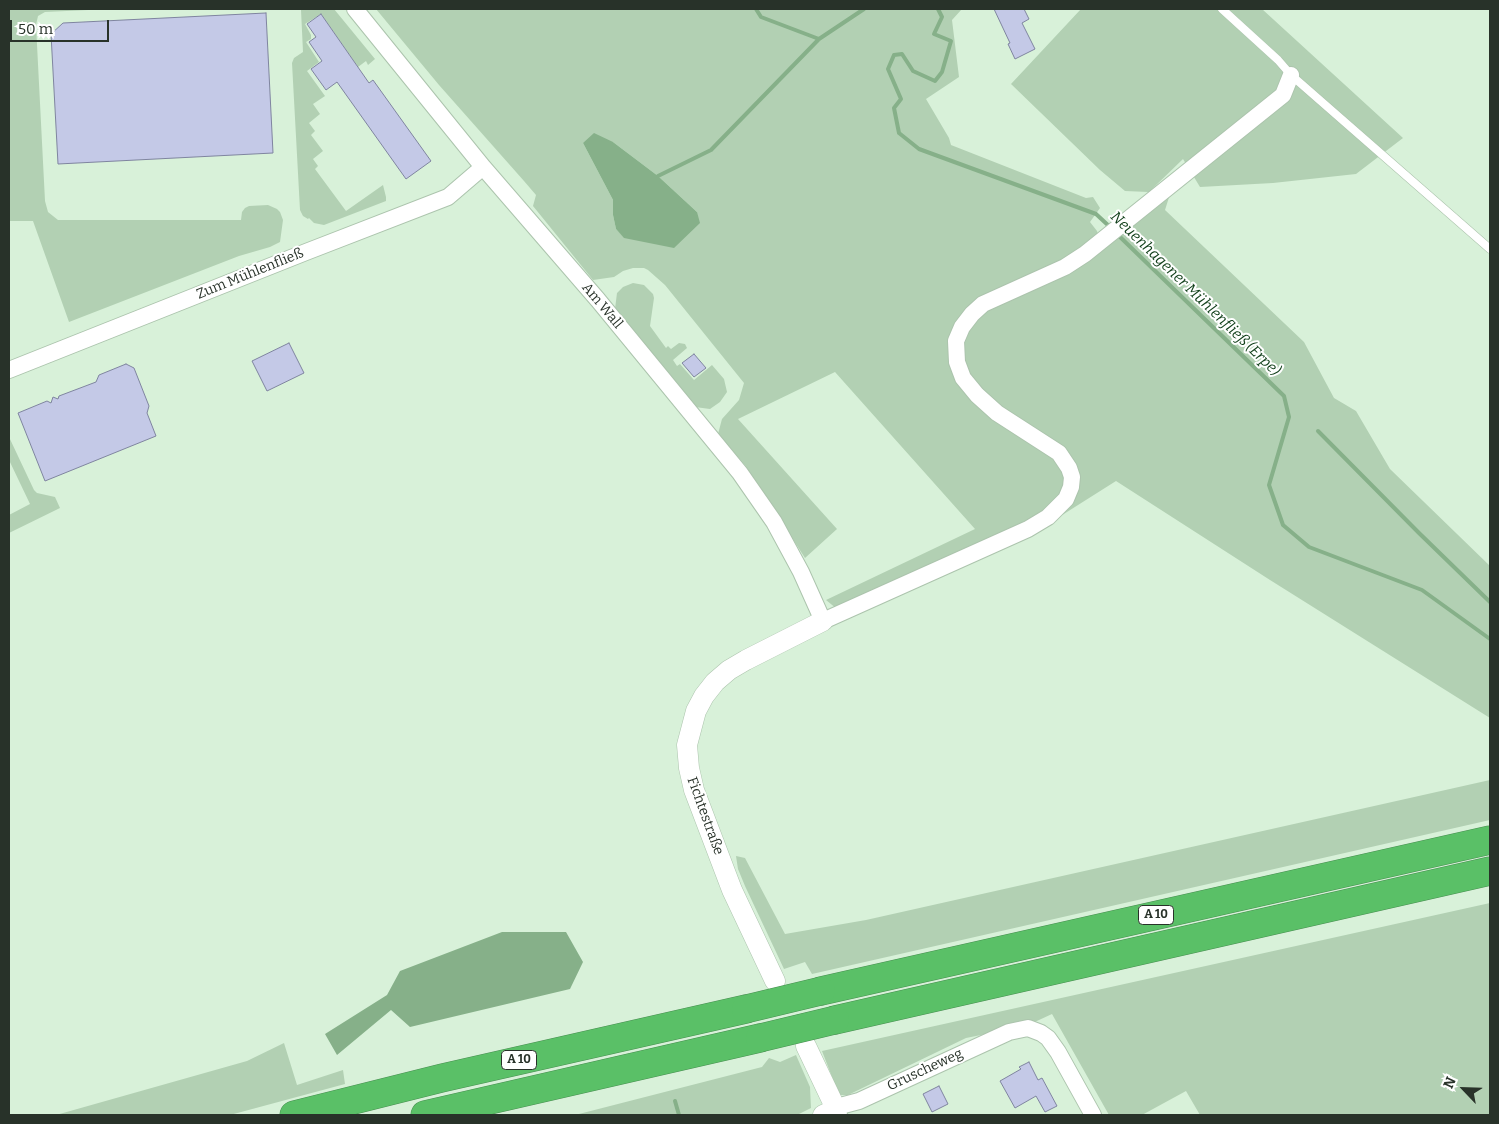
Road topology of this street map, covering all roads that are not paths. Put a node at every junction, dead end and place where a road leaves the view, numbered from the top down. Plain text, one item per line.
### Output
1 (355, 9) edge
2 (1222, 9) edge
3 (1291, 75) junction
4 (484, 167) junction
5 (1490, 249) edge
6 (9, 370) edge
7 (823, 621) junction
8 (1490, 840) edge
9 (1490, 871) edge
10 (775, 981) dead end
11 (806, 1046) dead end
12 (833, 1113) edge
13 (294, 1115) edge
14 (425, 1115) edge
15 (1093, 1115) edge

1 - 4 street, Am Wall
2 - 3 lane
3 - 5 lane
3 - 7 street
4 - 6 street, Zum Mühlenfließ
4 - 7 street, Am Wall
7 - 10 street, Fichtestraße
8 - 13 highway, A 10, bridge
9 - 14 highway, A 10, bridge
11 - 12 street
12 - 15 street, Gruscheweg

